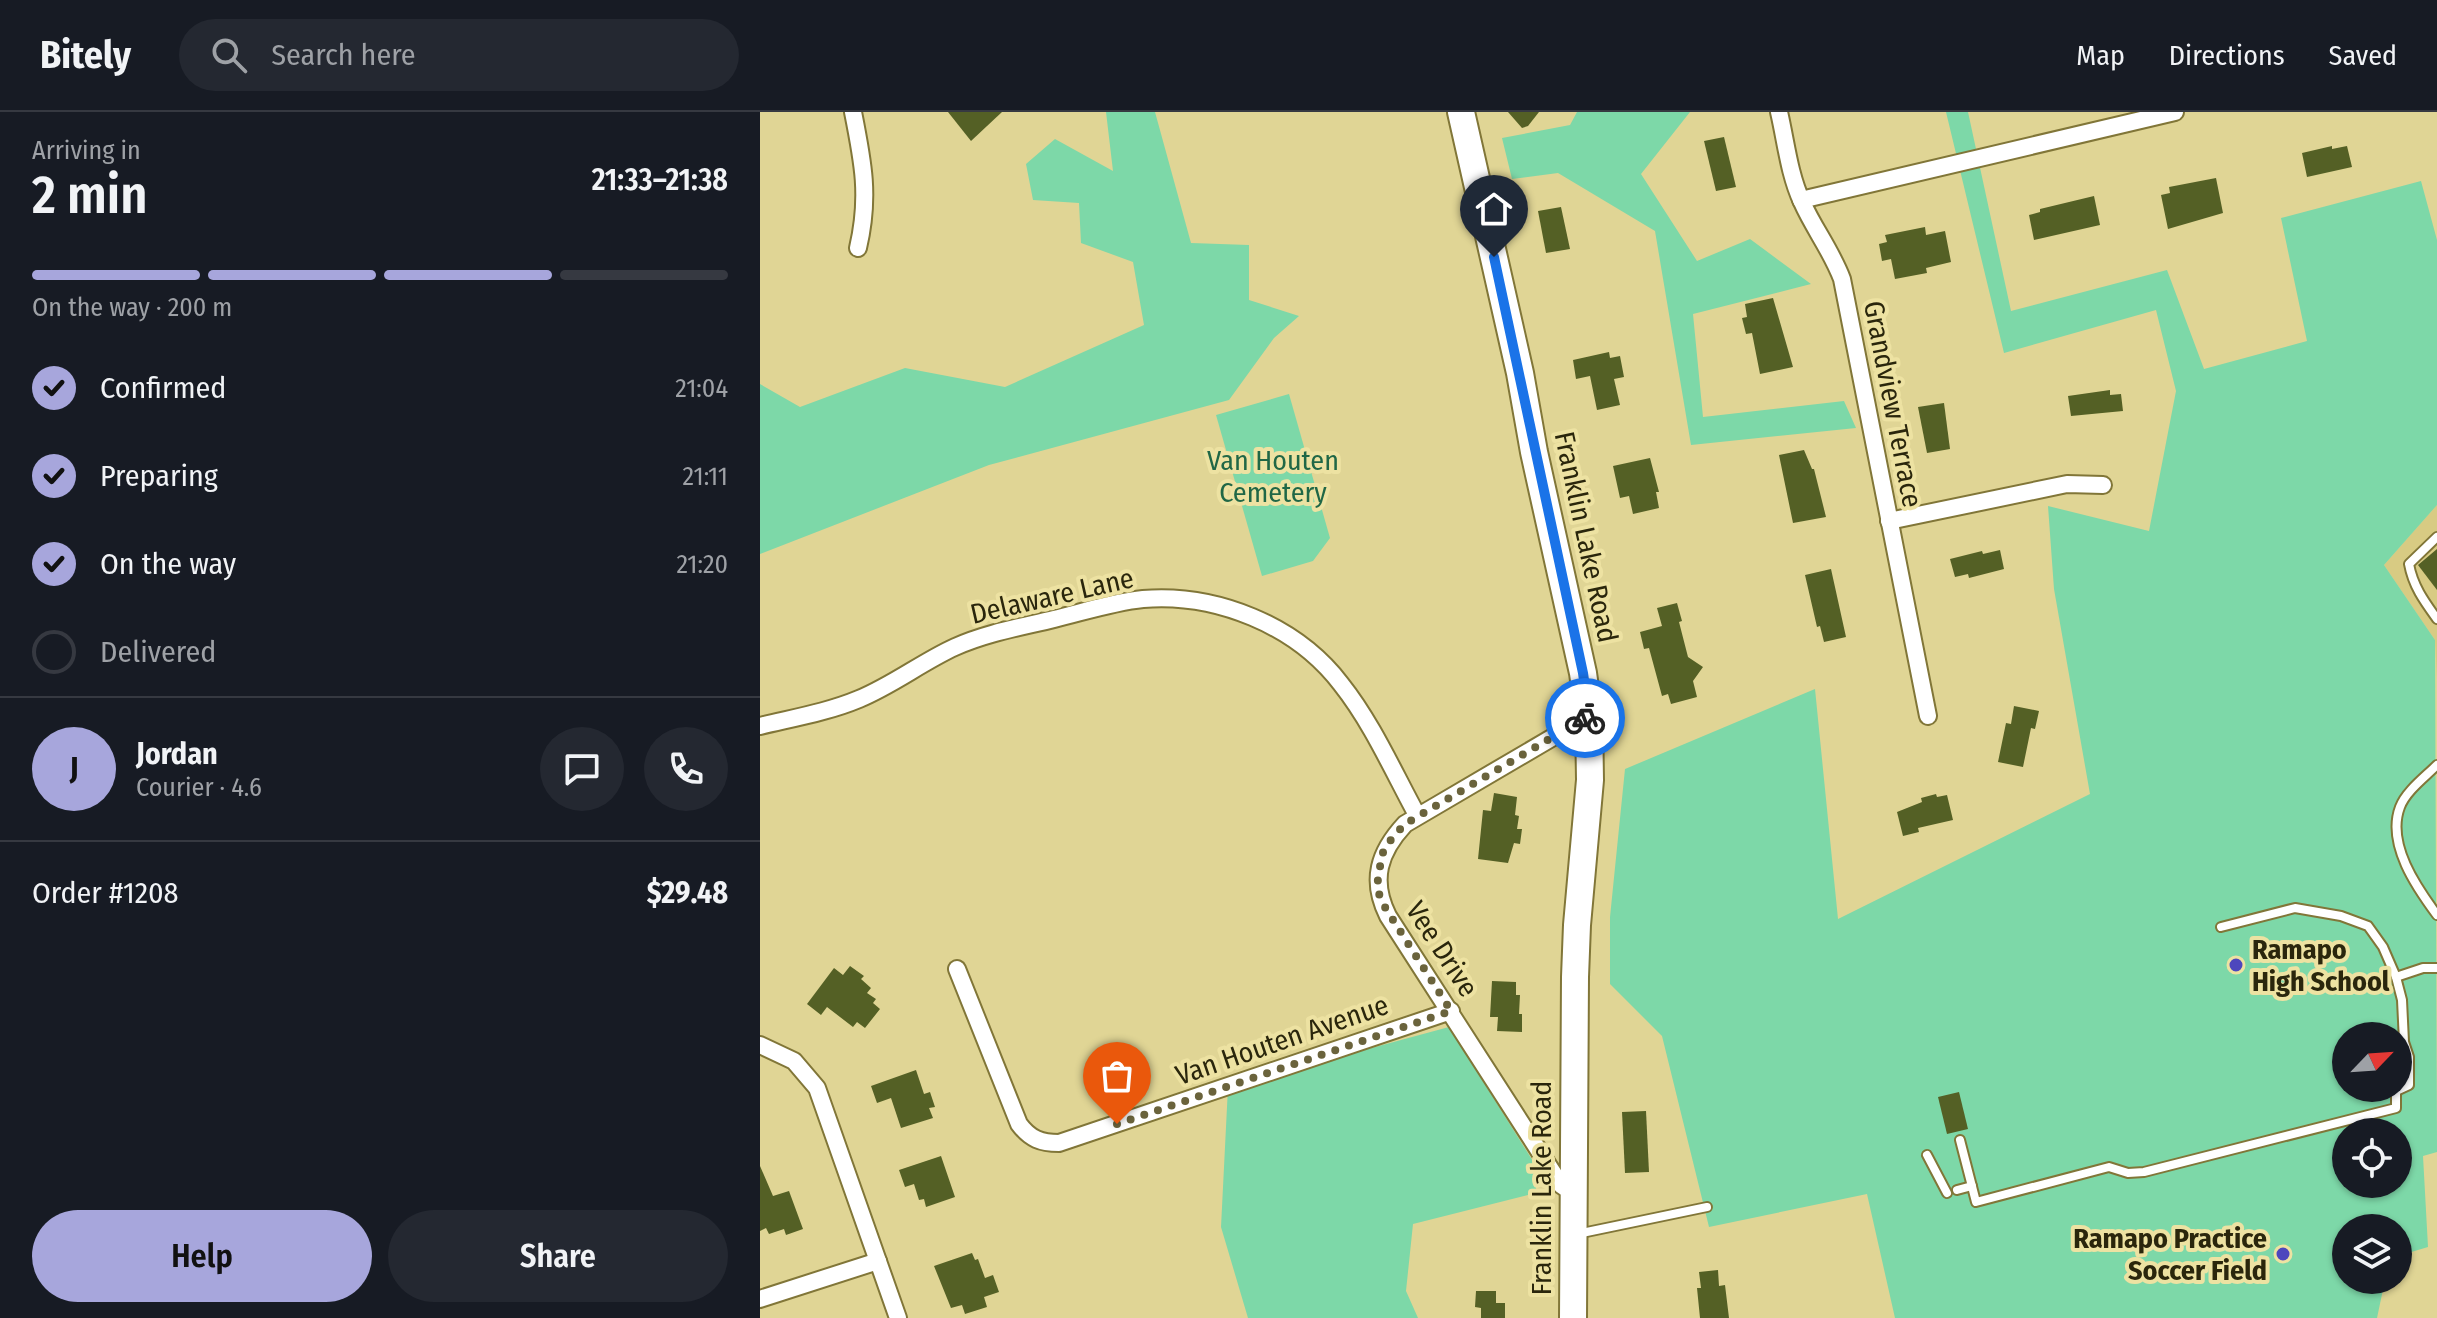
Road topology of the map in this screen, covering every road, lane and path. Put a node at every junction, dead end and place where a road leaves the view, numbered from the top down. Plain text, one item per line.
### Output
1 (853, 112) edge
2 (1461, 112) edge
3 (1779, 112) edge
4 (2175, 112) edge
5 (1801, 200) junction
6 (858, 248) dead end
7 (2103, 485) dead end
8 (1889, 521) junction
9 (2437, 537) edge
10 (2437, 619) edge
11 (1589, 716) junction
12 (1928, 716) dead end
13 (760, 726) edge
14 (2437, 765) edge
15 (1417, 815) junction
16 (2437, 915) edge
17 (2221, 927) dead end
18 (2437, 968) edge
19 (957, 969) dead end
20 (2396, 977) junction
21 (1451, 1011) junction
22 (760, 1045) edge
23 (1960, 1140) dead end
24 (1927, 1155) dead end
25 (1972, 1186) junction
26 (1957, 1190) dead end
27 (1573, 1193) junction
28 (1947, 1193) dead end
29 (1707, 1207) dead end
30 (1573, 1236) junction
31 (878, 1261) junction
32 (760, 1299) edge
33 (898, 1318) edge
34 (1573, 1318) edge

1 - 6 street
2 - 11 main road, Franklin Lake Road
3 - 5 street, Grandview Terrace
4 - 5 street
5 - 8 street, Grandview Terrace
7 - 8 street
8 - 12 street, Grandview Terrace
9 - 10 lane
11 - 15 street, Vee Drive
11 - 27 main road, Franklin Lake Road
13 - 15 street, Delaware Lane
14 - 16 lane
15 - 21 street, Vee Drive
17 - 20 lane
18 - 20 lane
19 - 21 street, Van Houten Avenue
20 - 25 lane
21 - 27 street, Vee Drive
22 - 31 street
23 - 25 lane
24 - 28 lane
25 - 26 lane
27 - 30 main road, Franklin Lake Road
29 - 30 lane
30 - 34 main road, Franklin Lake Road
31 - 32 street
31 - 33 street

